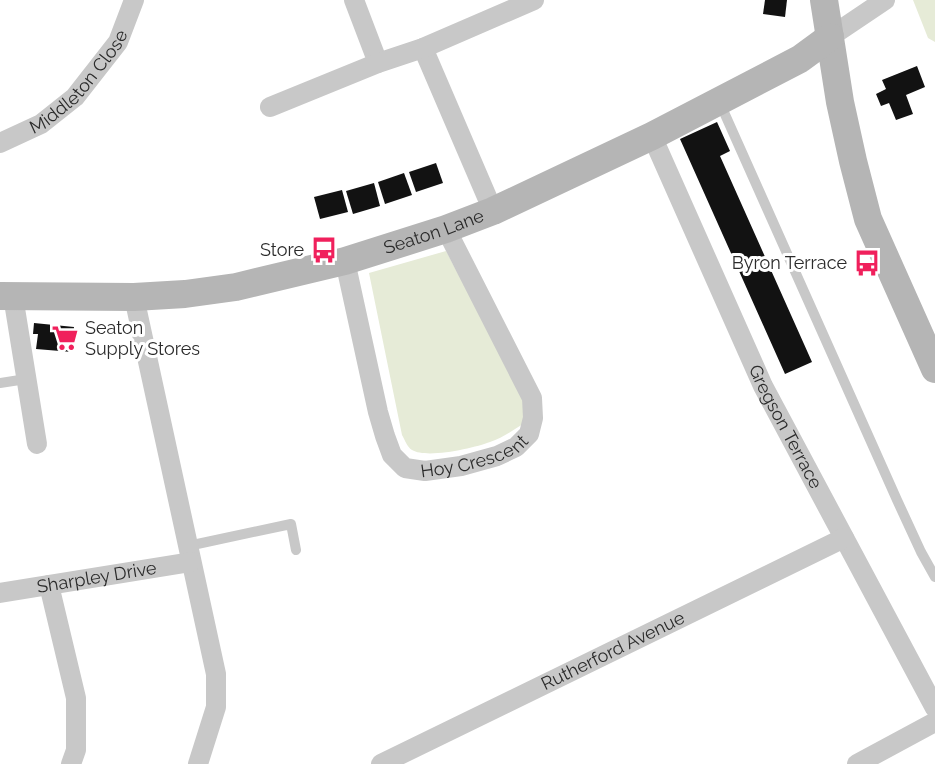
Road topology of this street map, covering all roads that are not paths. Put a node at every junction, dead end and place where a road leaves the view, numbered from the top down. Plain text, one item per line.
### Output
1 (134, 0) edge
2 (354, 0) edge
3 (534, 0) edge
4 (824, 0) edge
5 (885, 0) edge
6 (830, 37) junction
7 (423, 48) junction
8 (378, 63) junction
9 (719, 100) junction
10 (270, 107) dead end
11 (652, 136) junction
12 (0, 143) edge
13 (493, 212) junction
14 (446, 229) junction
15 (345, 261) junction
16 (6, 296) edge
17 (134, 297) junction
18 (935, 369) edge
19 (26, 379) junction
20 (0, 383) edge
21 (37, 444) dead end
22 (844, 538) junction
23 (296, 550) dead end
24 (189, 554) junction
25 (935, 577) edge
26 (49, 585) junction
27 (0, 593) edge
28 (935, 708) edge
29 (935, 722) edge
30 (71, 764) edge
31 (198, 764) edge
32 (381, 764) edge
33 (857, 764) edge

1 - 12 street, Middleton Close
2 - 8 street
3 - 7 street
4 - 6 main road
5 - 6 street
6 - 9 main road, Seaton Lane
6 - 18 main road
7 - 8 street
7 - 13 street
8 - 10 street
9 - 11 main road, Seaton Lane
9 - 25 lane
11 - 13 main road, Seaton Lane
11 - 22 street, Gregson Terrace
13 - 14 main road, Seaton Lane
14 - 15 main road, Seaton Lane
14 - 15 street, Hoy Crescent
15 - 17 main road, Seaton Lane
16 - 17 main road, Seaton Lane
16 - 19 street
17 - 24 street
19 - 20 lane
19 - 21 street
22 - 28 street, Gregson Terrace
22 - 32 street, Rutherford Avenue
23 - 24 lane
24 - 26 street, Sharpley Drive
24 - 31 street
26 - 27 street, Sharpley Drive
26 - 30 street
29 - 33 street

